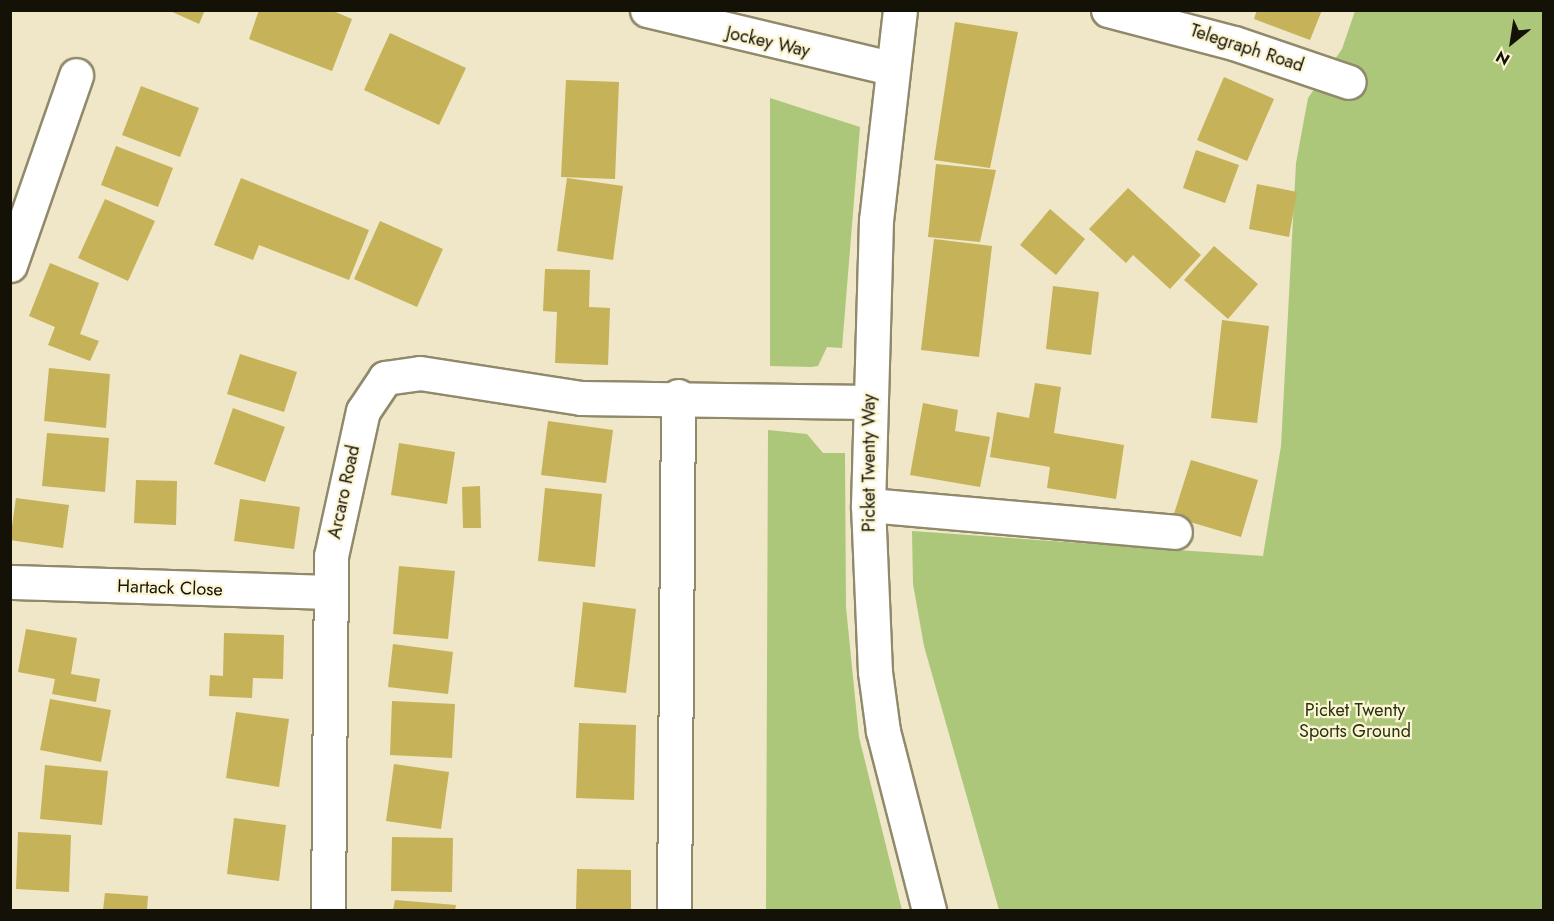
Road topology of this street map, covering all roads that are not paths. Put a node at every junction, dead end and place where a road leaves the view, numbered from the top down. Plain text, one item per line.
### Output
1 (647, 10) edge
2 (900, 10) edge
3 (1108, 10) edge
4 (890, 68) junction
5 (76, 75) dead end
6 (1349, 82) dead end
7 (10, 265) edge
8 (678, 396) junction
9 (869, 402) junction
10 (868, 505) junction
11 (1175, 532) dead end
12 (10, 582) edge
13 (329, 591) junction
14 (328, 910) edge
15 (674, 910) edge
16 (929, 910) edge

1 - 4 street, Jockey Way
2 - 4 street, Picket Twenty Way
3 - 6 street, Telegraph Road
4 - 9 street, Picket Twenty Way
5 - 7 street
8 - 9 street, Arcaro Road
8 - 13 street, Arcaro Road
8 - 15 street
9 - 10 street, Picket Twenty Way
10 - 11 street
10 - 16 street, Picket Twenty Way
12 - 13 street, Hartack Close
13 - 14 street, Arcaro Road

